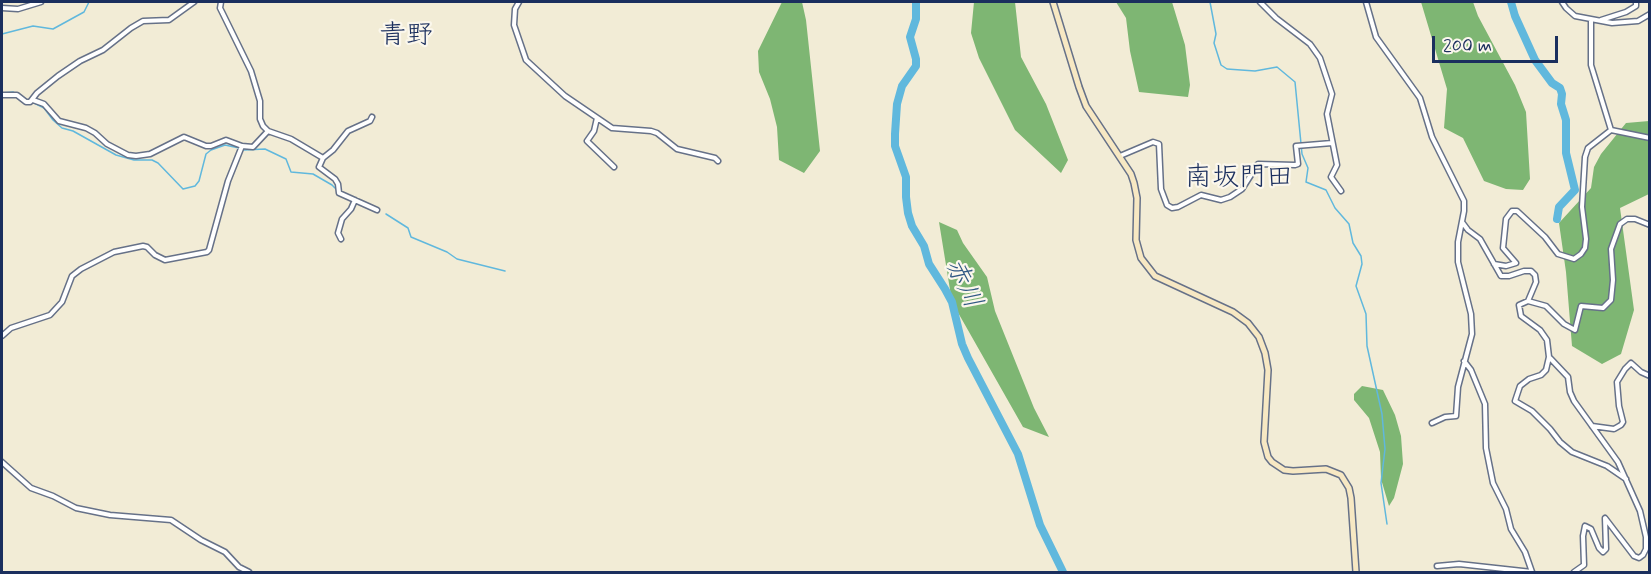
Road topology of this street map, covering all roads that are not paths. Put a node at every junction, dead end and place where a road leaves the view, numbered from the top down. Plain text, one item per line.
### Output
1 (40, 2) edge
2 (194, 2) edge
3 (221, 2) edge
4 (519, 2) edge
5 (1053, 2) edge
6 (1260, 2) edge
7 (1366, 2) edge
8 (1562, 2) edge
9 (1636, 2) edge
10 (2, 8) edge
11 (1650, 14) edge
12 (1591, 20) junction
13 (1601, 21) junction
14 (2, 95) edge
15 (31, 101) junction
16 (372, 117) dead end
17 (597, 118) junction
18 (1611, 130) junction
19 (268, 131) junction
20 (1650, 138) edge
21 (1332, 143) junction
22 (242, 146) junction
23 (1120, 156) junction
24 (323, 158) junction
25 (718, 160) dead end
26 (614, 167) dead end
27 (1341, 191) dead end
28 (355, 200) junction
29 (377, 210) dead end
30 (1462, 222) junction
31 (1650, 225) edge
32 (341, 239) dead end
33 (1494, 264) junction
34 (1528, 301) junction
35 (2, 336) edge
36 (1549, 357) junction
37 (1464, 361) junction
38 (1650, 376) edge
39 (1432, 423) dead end
40 (1592, 426) junction
41 (2, 462) edge
42 (1626, 478) junction
43 (1437, 566) dead end
44 (1532, 572) edge
45 (249, 573) edge
46 (1356, 573) edge
47 (1574, 573) edge

1 - 10 street
2 - 15 street
3 - 19 street
4 - 17 street
5 - 23 street
6 - 21 street
7 - 30 street
8 - 12 street
9 - 13 street
11 - 13 street
12 - 13 street
12 - 18 street
14 - 15 street
15 - 22 street
16 - 24 street
17 - 25 street
17 - 26 street
18 - 20 street
18 - 33 street
19 - 22 street
19 - 24 street
21 - 23 street
21 - 27 street
22 - 35 street
23 - 46 street
24 - 28 street
28 - 29 street
28 - 32 street
30 - 33 street
30 - 37 street
31 - 34 street
33 - 34 street
34 - 36 street
36 - 40 street
36 - 42 street
37 - 39 street
37 - 44 street
38 - 40 street
40 - 42 street
41 - 45 street
42 - 47 street
43 - 44 street

